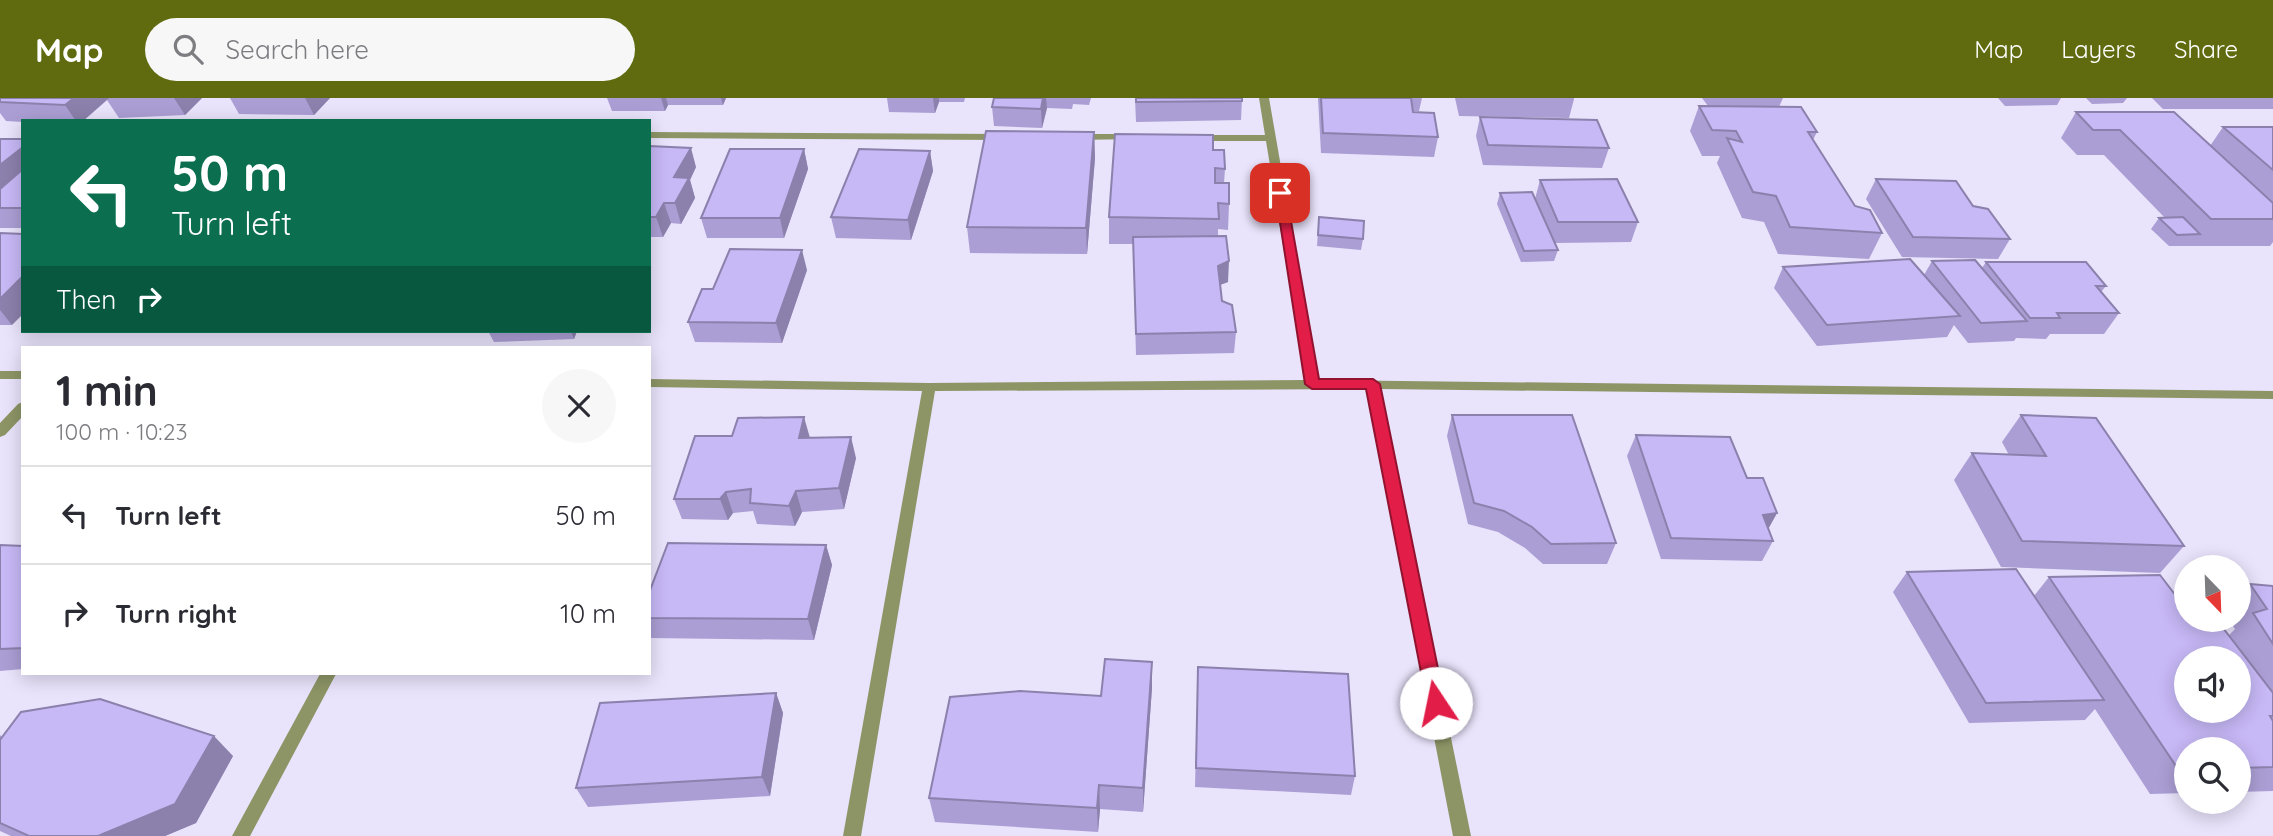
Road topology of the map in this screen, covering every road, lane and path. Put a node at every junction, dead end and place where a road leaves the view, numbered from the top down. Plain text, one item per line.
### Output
1 (1264, 98) edge
2 (651, 135) edge
3 (1022, 137) edge
4 (1063, 137) edge
5 (1146, 138) edge
6 (1188, 138) edge
7 (1271, 138) junction
8 (0, 375) edge
9 (21, 375) edge
10 (651, 383) edge
11 (1312, 384) junction
12 (1373, 384) junction
13 (929, 387) junction
14 (2273, 395) edge
15 (21, 409) edge
16 (0, 432) edge
17 (327, 675) edge
18 (241, 836) edge
19 (852, 836) edge
20 (1462, 836) edge

1 - 7 street
2 - 3 street
4 - 5 street
6 - 7 street
7 - 11 street
8 - 9 street
10 - 13 street
11 - 12 street
11 - 13 street
12 - 14 street
12 - 20 street
13 - 19 street
15 - 16 street
17 - 18 street

